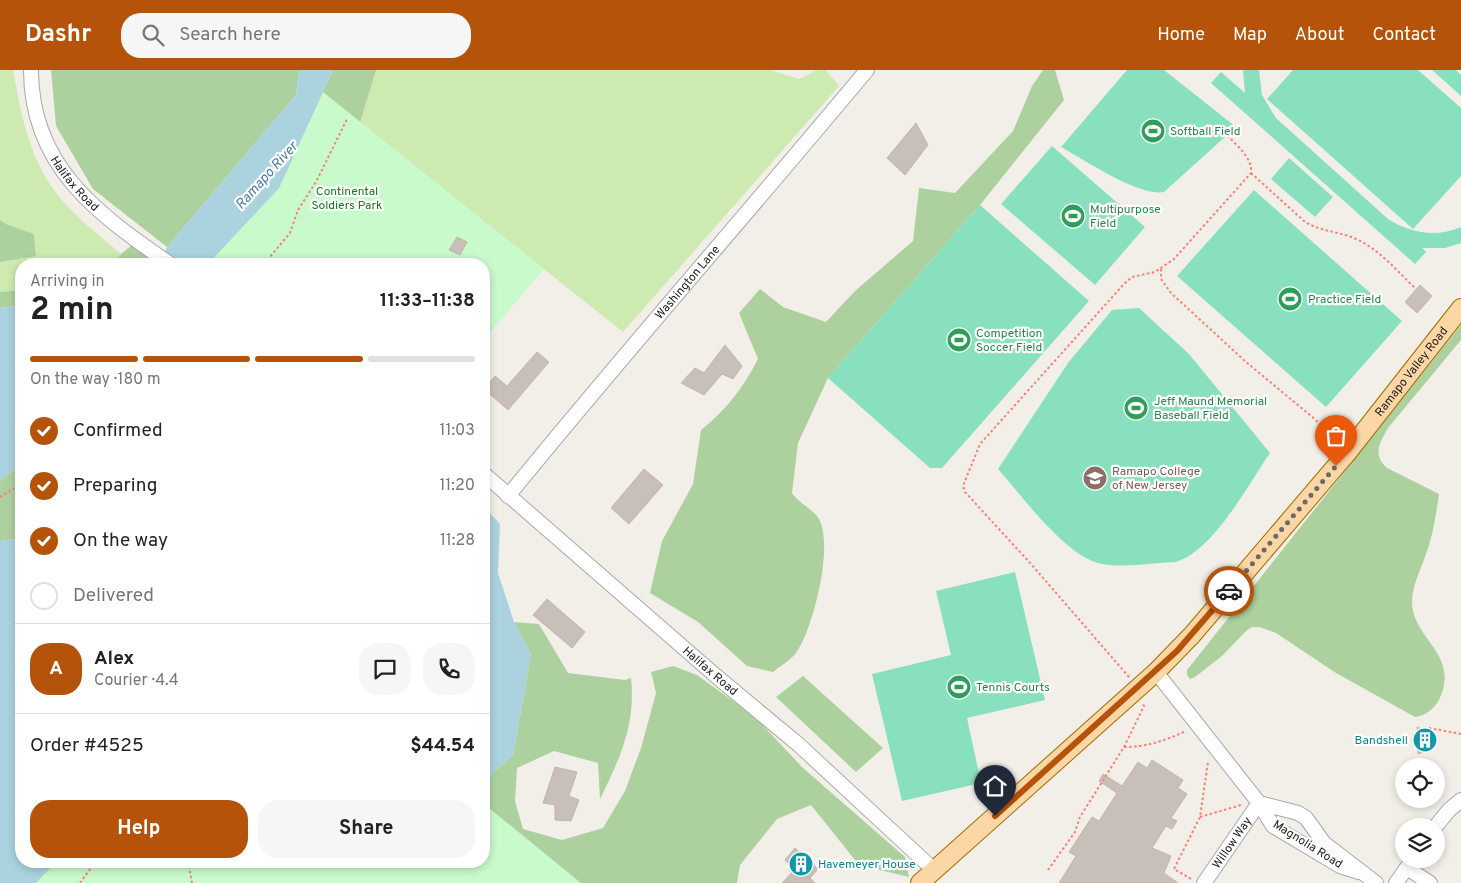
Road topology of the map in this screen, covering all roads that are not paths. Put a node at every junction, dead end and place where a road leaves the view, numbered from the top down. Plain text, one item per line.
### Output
1 (31, 70) edge
2 (867, 70) edge
3 (162, 258) edge
4 (1461, 308) edge
5 (490, 480) edge
6 (508, 496) junction
7 (1156, 672) junction
8 (1461, 800) edge
9 (1259, 803) junction
10 (1442, 818) edge
11 (1406, 868) edge
12 (1415, 868) edge
13 (935, 871) junction
14 (1359, 872) junction
15 (1197, 881) edge
16 (920, 883) edge
17 (1376, 883) edge
18 (1396, 883) edge
19 (1430, 883) edge

1 - 3 street, Halifax Road
2 - 6 street, Washington Lane
4 - 7 main road, Ramapo Valley Road
5 - 6 street, Halifax Road
6 - 13 street, Halifax Road
7 - 9 street, Magnolia Road
7 - 13 main road, Ramapo Valley Road
8 - 10 street
9 - 14 street, Magnolia Road
9 - 14 street, Magnolia Road
9 - 15 street, Willow Way
11 - 18 street
12 - 19 street
13 - 16 main road, Ramapo Valley Road
14 - 17 street

